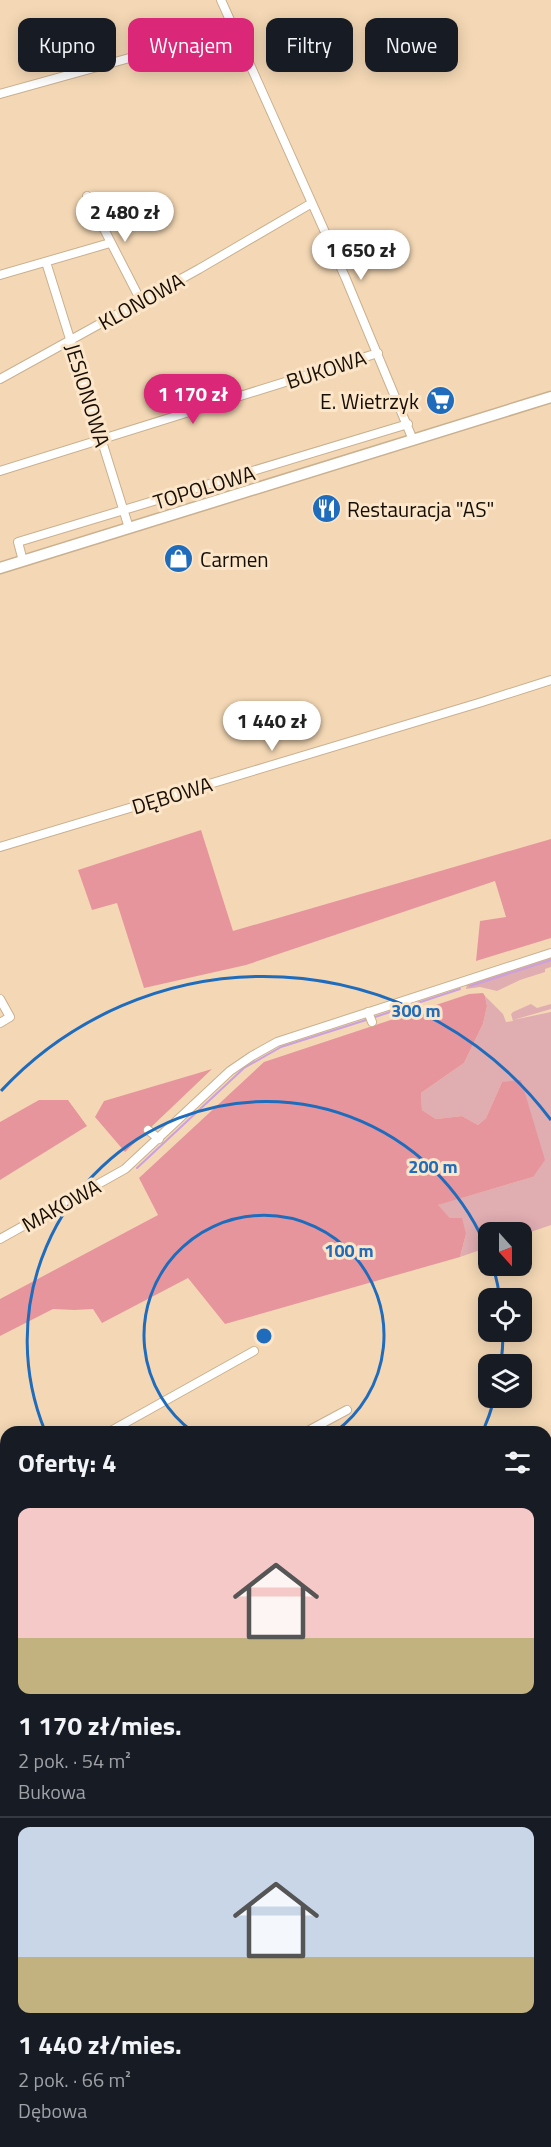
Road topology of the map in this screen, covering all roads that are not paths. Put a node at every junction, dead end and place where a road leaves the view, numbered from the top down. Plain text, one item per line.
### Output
1 (221, 0) edge
2 (229, 18) edge
3 (128, 58) edge
4 (253, 72) edge
5 (0, 94) edge
6 (87, 196) dead end
7 (312, 202) junction
8 (110, 243) junction
9 (46, 262) junction
10 (0, 275) edge
11 (141, 301) junction
12 (71, 341) junction
13 (378, 353) junction
14 (0, 379) edge
15 (551, 397) edge
16 (408, 424) junction
17 (102, 440) junction
18 (413, 440) junction
19 (0, 471) edge
20 (124, 511) junction
21 (129, 528) junction
22 (23, 561) junction
23 (0, 568) edge
24 (551, 680) edge
25 (0, 847) edge
26 (551, 953) edge
27 (0, 999) edge
28 (368, 1012) junction
29 (372, 1022) dead end
30 (0, 1023) edge
31 (148, 1130) dead end
32 (159, 1139) junction
33 (0, 1239) edge
34 (254, 1351) dead end
35 (347, 1410) dead end
36 (120, 1426) edge
37 (317, 1426) edge

1 - 2 street
3 - 5 street
4 - 7 street
6 - 8 street
7 - 11 street, KLONOWA
7 - 13 street
8 - 9 street
8 - 11 street
9 - 10 street
9 - 12 street, JESIONOWA
11 - 12 street, KLONOWA
12 - 14 street, KLONOWA
12 - 17 street, JESIONOWA
13 - 16 street
13 - 17 street, BUKOWA
15 - 18 main road
16 - 18 street
16 - 20 street, TOPOLOWA
17 - 19 street, BUKOWA
17 - 20 street, JESIONOWA
18 - 21 main road
20 - 21 street, JESIONOWA
20 - 22 street, TOPOLOWA
21 - 22 main road
22 - 23 main road
24 - 25 street, DĘBOWA
26 - 28 street, MAKOWA
27 - 30 street
28 - 29 street
28 - 32 street, MAKOWA
31 - 32 street
32 - 33 street, MAKOWA
34 - 36 street
35 - 37 street

